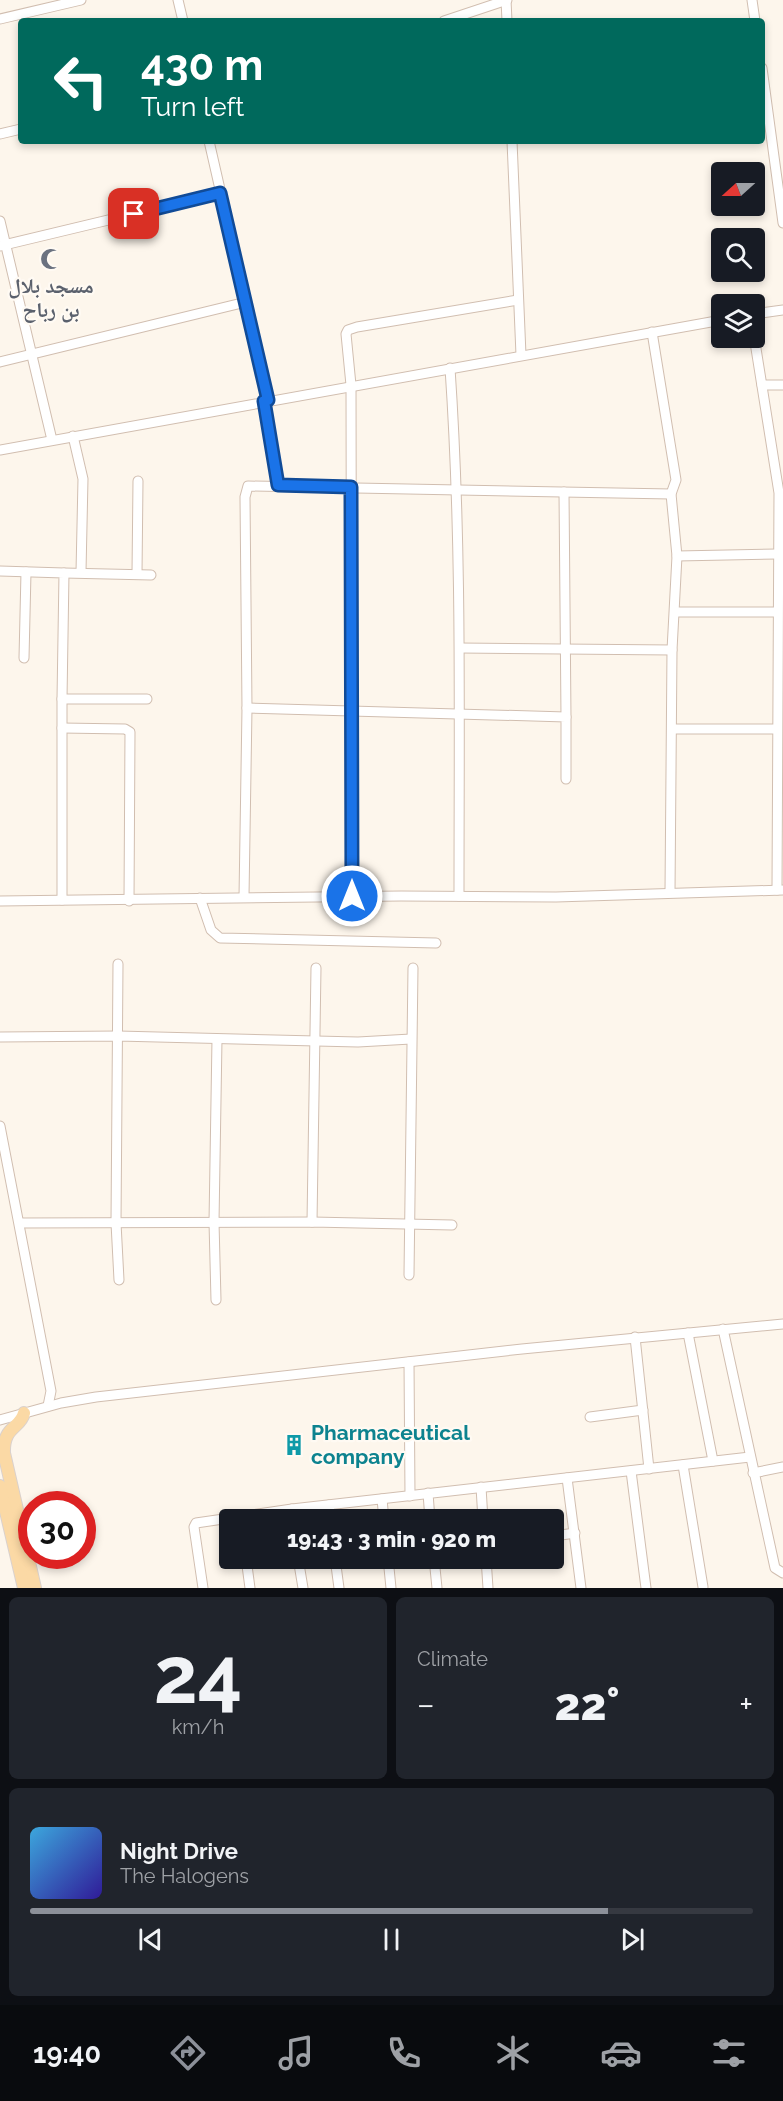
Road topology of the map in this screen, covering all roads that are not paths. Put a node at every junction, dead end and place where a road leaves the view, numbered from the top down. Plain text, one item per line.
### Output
1 (81, 0) edge
2 (178, 0) edge
3 (506, 0) edge
4 (752, 0) edge
5 (182, 18) edge
6 (453, 18) edge
7 (507, 18) edge
8 (755, 18) edge
9 (0, 19) edge
10 (765, 90) edge
11 (18, 130) edge
12 (0, 134) edge
13 (210, 144) edge
14 (512, 144) edge
15 (220, 193) junction
16 (0, 221) edge
17 (783, 223) edge
18 (3, 246) edge
19 (518, 300) junction
20 (246, 302) junction
21 (783, 310) edge
22 (765, 312) edge
23 (711, 322) edge
24 (652, 332) junction
25 (756, 348) edge
26 (31, 355) junction
27 (521, 355) junction
28 (0, 362) edge
29 (450, 368) junction
30 (351, 385) junction
31 (783, 385) edge
32 (762, 386) junction
33 (266, 401) junction
34 (73, 436) junction
35 (771, 439) junction
36 (783, 439) edge
37 (52, 440) junction
38 (0, 450) edge
39 (138, 481) dead end
40 (278, 485) junction
41 (351, 487) junction
42 (458, 491) junction
43 (564, 492) junction
44 (781, 493) edge
45 (671, 494) junction
46 (777, 554) junction
47 (677, 556) junction
48 (780, 568) edge
49 (0, 571) edge
50 (26, 572) junction
51 (81, 572) junction
52 (64, 573) junction
53 (137, 574) junction
54 (151, 574) dead end
55 (675, 612) junction
56 (779, 614) edge
57 (565, 647) junction
58 (460, 648) junction
59 (672, 650) junction
60 (24, 658) dead end
61 (780, 672) edge
62 (62, 699) junction
63 (147, 699) dead end
64 (247, 708) junction
65 (353, 712) junction
66 (459, 715) junction
67 (566, 717) junction
68 (779, 724) edge
69 (62, 728) junction
70 (672, 729) junction
71 (780, 754) edge
72 (566, 779) dead end
73 (780, 802) edge
74 (780, 890) edge
75 (670, 892) junction
76 (352, 896) junction
77 (459, 896) junction
78 (244, 897) junction
79 (200, 898) junction
80 (62, 900) junction
81 (0, 901) edge
82 (129, 901) junction
83 (436, 943) dead end
84 (118, 964) dead end
85 (316, 968) dead end
86 (413, 968) dead end
87 (118, 1036) junction
88 (0, 1037) edge
89 (217, 1039) junction
90 (411, 1039) junction
91 (314, 1041) junction
92 (0, 1126) edge
93 (214, 1222) junction
94 (312, 1222) junction
95 (20, 1223) junction
96 (116, 1223) junction
97 (410, 1223) junction
98 (452, 1225) dead end
99 (409, 1275) dead end
100 (119, 1280) dead end
101 (216, 1300) dead end
102 (783, 1324) edge
103 (723, 1329) junction
104 (688, 1333) junction
105 (635, 1338) junction
106 (409, 1362) junction
107 (51, 1391) junction
108 (62, 1402) junction
109 (48, 1406) junction
110 (643, 1410) junction
111 (24, 1413) junction
112 (590, 1418) dead end
113 (0, 1420) edge
114 (750, 1457) junction
115 (713, 1461) junction
116 (683, 1465) junction
117 (783, 1467) edge
118 (649, 1469) junction
119 (631, 1471) junction
120 (753, 1473) junction
121 (567, 1478) junction
122 (0, 1486) edge
123 (481, 1487) junction
124 (428, 1493) junction
125 (410, 1496) junction
126 (382, 1499) junction
127 (329, 1505) junction
128 (292, 1509) edge
129 (329, 1509) edge
130 (383, 1509) edge
131 (429, 1509) edge
132 (482, 1509) edge
133 (219, 1520) edge
134 (575, 1533) junction
135 (564, 1535) edge
136 (247, 1569) edge
137 (300, 1569) edge
138 (336, 1569) edge
139 (389, 1569) edge
140 (435, 1569) edge
141 (487, 1569) edge
142 (783, 1573) edge
143 (703, 1587) edge
144 (24, 1588) edge
145 (35, 1588) edge
146 (203, 1588) edge
147 (250, 1588) edge
148 (303, 1588) edge
149 (339, 1588) edge
150 (391, 1588) edge
151 (437, 1588) edge
152 (488, 1588) edge
153 (580, 1588) edge
154 (646, 1588) edge

1 - 9 street
2 - 5 street
3 - 6 street
3 - 7 street
4 - 8 street
10 - 17 street
11 - 12 street
13 - 15 street
14 - 19 street
15 - 18 street
15 - 20 street
16 - 18 street
18 - 26 street
19 - 27 street
19 - 30 street
20 - 26 street
20 - 33 street
21 - 22 street
23 - 24 street
24 - 27 street
24 - 45 street
25 - 32 street
26 - 28 street
26 - 37 street
27 - 29 street
29 - 30 street
29 - 42 street
30 - 33 street
30 - 41 street
31 - 32 street
32 - 35 street
33 - 34 street
33 - 40 street
34 - 37 street
34 - 51 street
35 - 36 street
35 - 44 street
37 - 38 street
39 - 53 street
40 - 41 street
40 - 64 street
41 - 42 street
41 - 65 street
42 - 43 street
42 - 58 street
43 - 45 street
43 - 57 street
44 - 46 street
45 - 47 street
46 - 47 street
46 - 48 street
47 - 55 street
48 - 56 street
49 - 50 street
50 - 52 street
50 - 60 street
51 - 52 street
51 - 53 street
52 - 62 street
53 - 54 street
55 - 56 street
55 - 59 street
56 - 61 street
57 - 58 street
57 - 59 street
57 - 67 street
58 - 66 street
59 - 70 street
61 - 68 street
62 - 63 street
62 - 69 street
64 - 65 street
64 - 78 street
65 - 66 street
65 - 76 street
66 - 67 street
66 - 77 street
67 - 72 street
68 - 70 street
68 - 71 street
69 - 80 street
69 - 82 street
70 - 75 street
71 - 73 street
73 - 74 street
74 - 75 street
75 - 77 street
76 - 77 street
76 - 78 street
78 - 79 street
79 - 82 street
79 - 83 street
80 - 81 street
80 - 82 street
84 - 87 street
85 - 91 street
86 - 90 street
87 - 88 street
87 - 89 street
87 - 96 street
89 - 91 street
89 - 93 street
90 - 91 street
90 - 97 street
91 - 94 street
92 - 95 street
93 - 94 street
93 - 96 street
93 - 101 street
94 - 97 street
95 - 96 street
95 - 107 street
96 - 100 street
97 - 98 street
97 - 99 street
102 - 103 street
103 - 104 street
103 - 114 street
104 - 105 street
104 - 115 street
105 - 106 street
105 - 110 street
106 - 108 street
106 - 125 street
107 - 108 street
107 - 109 street
108 - 109 street
109 - 111 street
110 - 112 street
110 - 118 street
111 - 113 street
111 - 145 main road
114 - 115 street
114 - 120 street
115 - 116 street
116 - 118 street
116 - 143 street
117 - 120 street
118 - 119 street
119 - 121 street
119 - 154 street
120 - 142 street
121 - 123 street
121 - 134 street
122 - 144 main road
123 - 124 street
123 - 132 street
124 - 125 street
124 - 131 street
125 - 126 street
126 - 127 street
126 - 130 street
127 - 128 street
127 - 129 street
133 - 146 street
134 - 135 street
134 - 153 street
136 - 147 street
137 - 148 street
138 - 149 street
139 - 150 street
140 - 151 street
141 - 152 street

